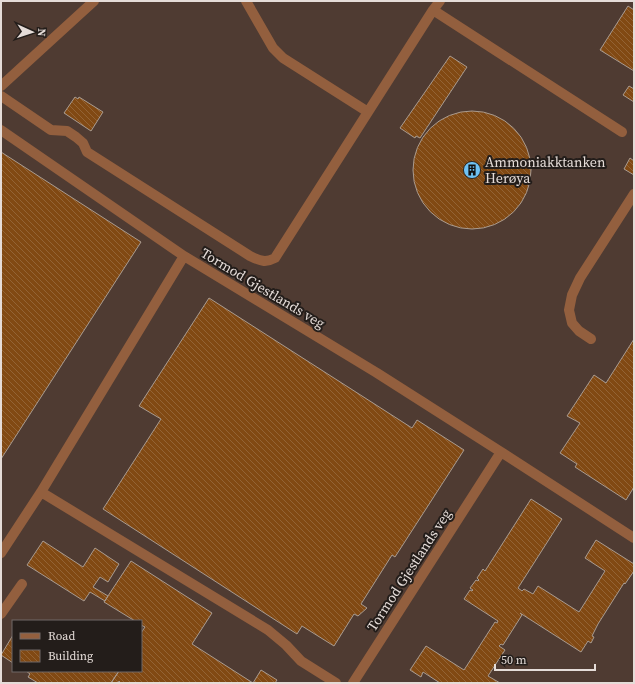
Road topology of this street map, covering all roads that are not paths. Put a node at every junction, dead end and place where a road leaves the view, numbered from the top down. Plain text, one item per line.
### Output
1 (94, 1) edge
2 (246, 1) edge
3 (440, 1) edge
4 (434, 10) junction
5 (1, 86) edge
6 (1, 96) edge
7 (368, 112) junction
8 (1, 130) edge
9 (622, 132) dead end
10 (634, 194) edge
11 (184, 256) junction
12 (591, 339) dead end
13 (501, 452) junction
14 (40, 492) junction
15 (634, 538) edge
16 (1, 554) edge
17 (22, 584) dead end
18 (1, 614) edge
19 (336, 683) edge
20 (353, 683) edge

1 - 5 lane
2 - 7 lane
3 - 4 lane
4 - 7 lane
4 - 9 lane
6 - 7 lane
8 - 11 lane
10 - 12 lane
11 - 13 lane, Tormod Gjestlands veg
11 - 14 lane, Tormod Gjestlands veg
13 - 15 lane, Tormod Gjestlands veg
13 - 20 lane, Tormod Gjestlands veg
14 - 16 lane, Tormod Gjestlands veg
14 - 19 lane
17 - 18 lane

